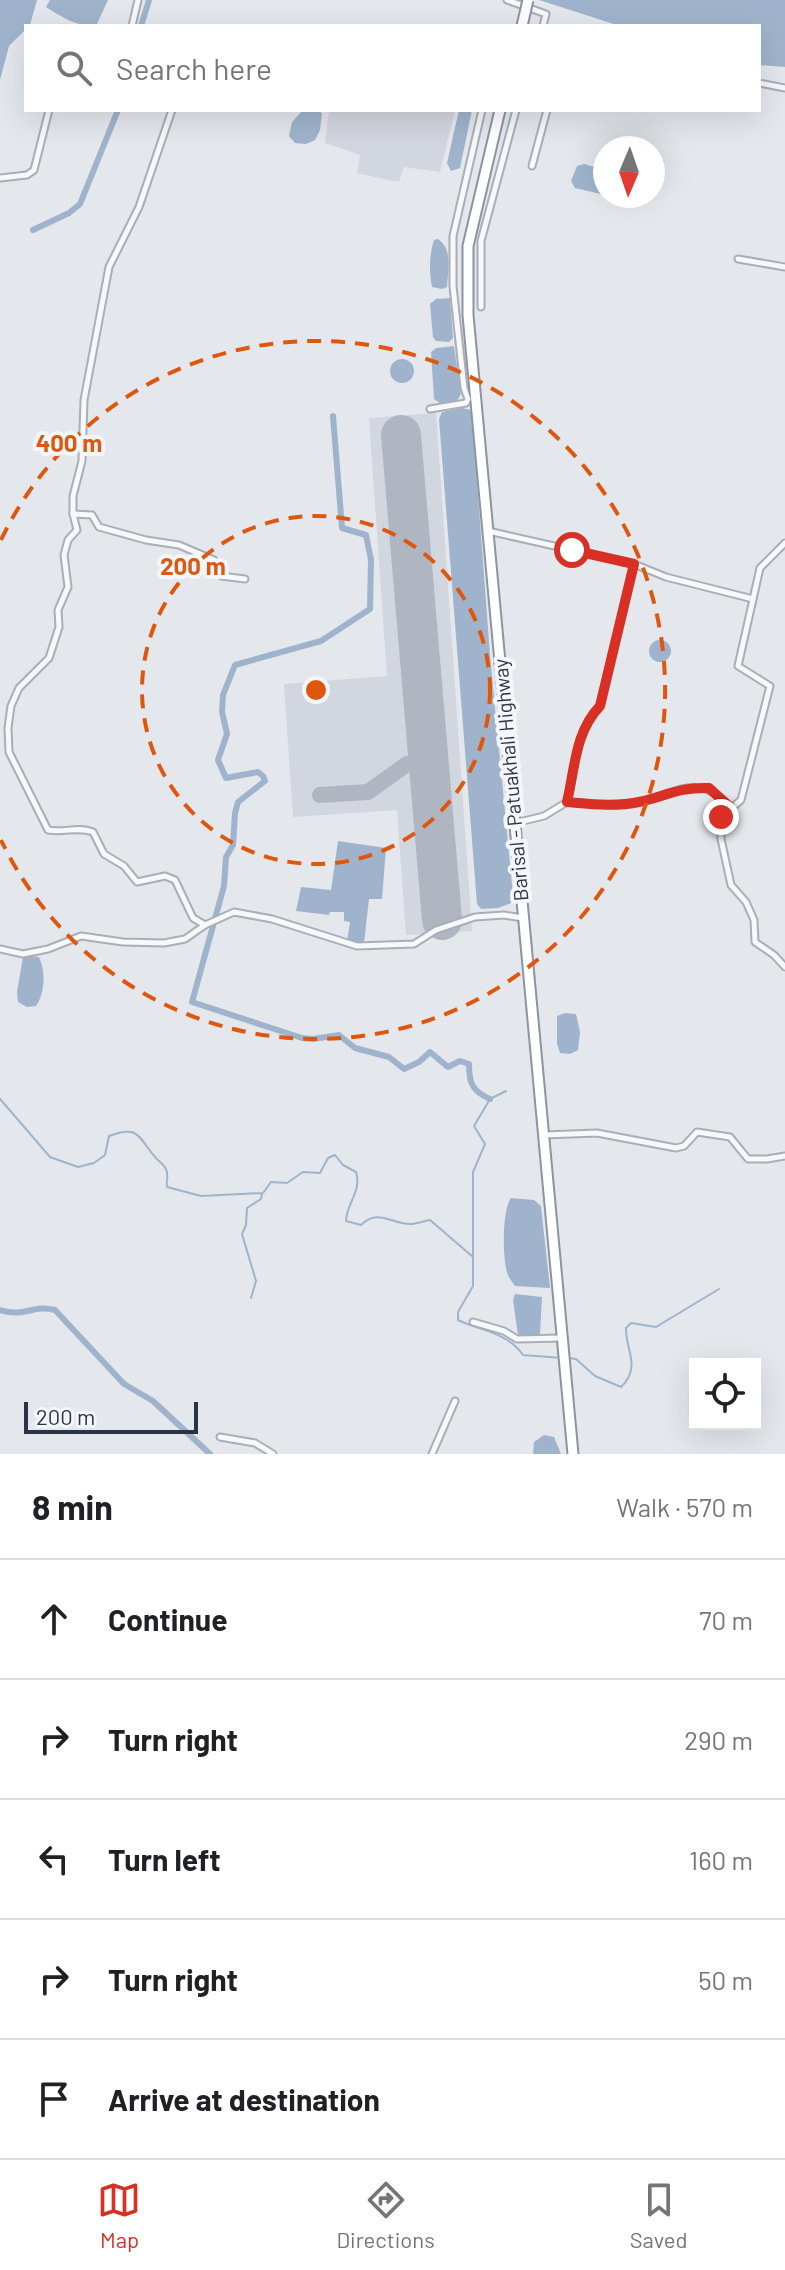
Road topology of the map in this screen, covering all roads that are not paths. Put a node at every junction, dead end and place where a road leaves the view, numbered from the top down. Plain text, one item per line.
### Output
1 (138, 0) edge
2 (507, 0) edge
3 (528, 0) edge
4 (132, 24) edge
5 (522, 24) edge
6 (544, 24) edge
7 (761, 83) edge
8 (785, 88) edge
9 (48, 112) edge
10 (171, 112) edge
11 (482, 112) edge
12 (500, 112) edge
13 (515, 112) edge
14 (546, 112) edge
15 (532, 166) dead end
16 (0, 178) edge
17 (738, 259) dead end
18 (785, 267) edge
19 (481, 307) dead end
20 (430, 409) dead end
21 (73, 514) junction
22 (487, 531) junction
23 (785, 543) edge
24 (634, 564) junction
25 (245, 579) dead end
26 (754, 599) junction
27 (567, 802) junction
28 (730, 807) junction
29 (515, 823) junction
30 (523, 918) junction
31 (205, 925) junction
32 (0, 949) edge
33 (785, 967) edge
34 (543, 1135) junction
35 (785, 1156) edge
36 (473, 1322) dead end
37 (562, 1342) junction
38 (455, 1401) dead end
39 (220, 1437) dead end
40 (273, 1454) edge
41 (432, 1454) edge
42 (573, 1454) edge

1 - 4 street
2 - 6 street
3 - 5 highway, bridge
7 - 8 street
9 - 16 street
10 - 21 street
11 - 20 street
12 - 22 highway, Barisal - Patuakhali Highway
13 - 19 street
14 - 15 street
17 - 18 street
21 - 25 street
21 - 31 street
22 - 24 street
22 - 29 highway, Barisal - Patuakhali Highway
23 - 26 street
24 - 26 street
24 - 27 street
26 - 28 street
27 - 28 street
27 - 29 street
28 - 33 street
29 - 30 highway, Barisal - Patuakhali Highway
30 - 31 street
30 - 34 highway, Barisal - Patuakhali Highway
31 - 32 street
34 - 35 street
34 - 37 highway, Barisal - Patuakhali Highway
36 - 37 street
37 - 42 highway, Barisal - Patuakhali Highway
38 - 41 street
39 - 40 street

